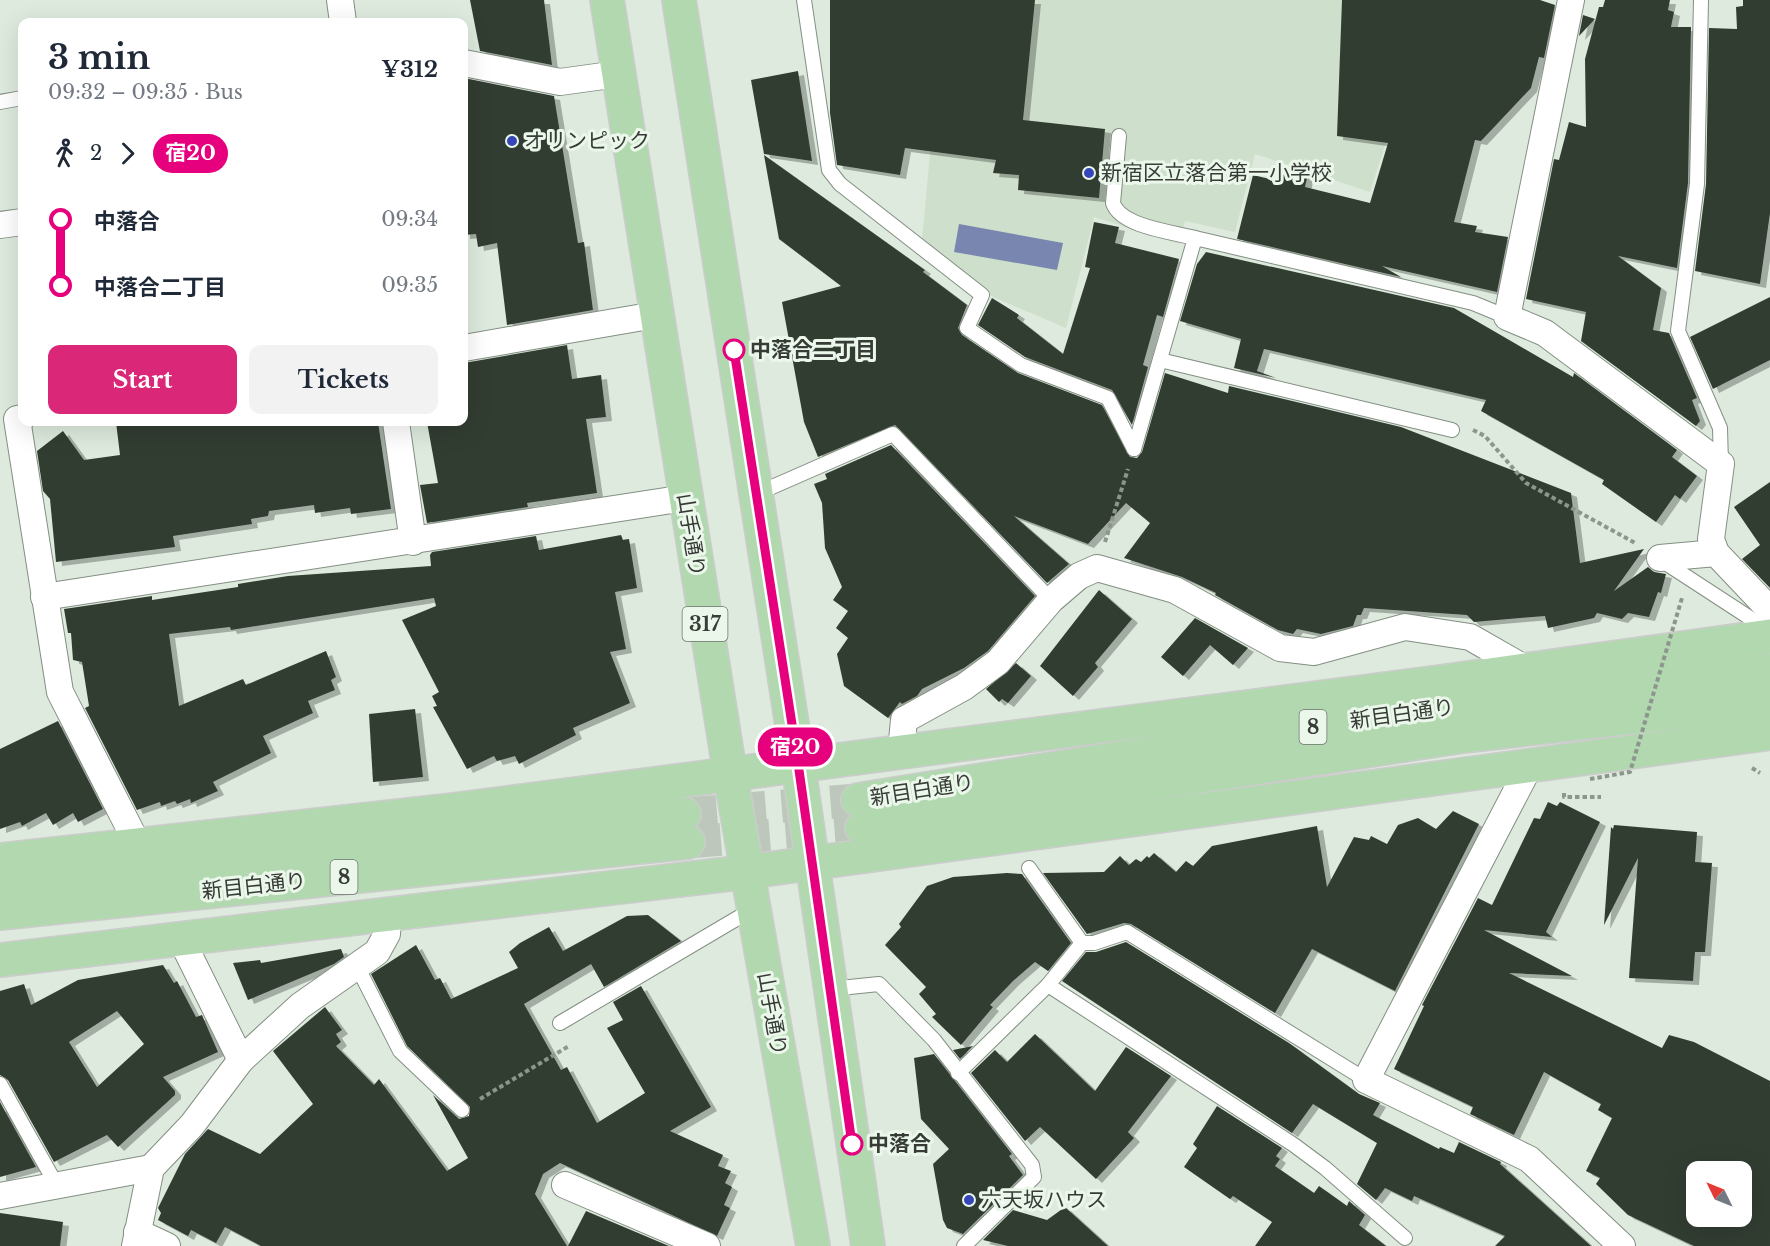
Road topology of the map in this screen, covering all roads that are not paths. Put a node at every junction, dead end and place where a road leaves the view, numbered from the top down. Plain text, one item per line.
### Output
1 (340, 0) edge
2 (607, 0) edge
3 (679, 0) edge
4 (804, 0) edge
5 (1571, 0) edge
6 (1701, 0) edge
7 (342, 18) edge
8 (468, 64) edge
9 (618, 74) junction
10 (18, 99) edge
11 (0, 102) edge
12 (1119, 136) dead end
13 (18, 223) edge
14 (0, 225) edge
15 (1196, 238) junction
16 (655, 315) junction
17 (1507, 317) junction
18 (468, 347) edge
19 (1160, 360) junction
20 (18, 426) edge
21 (397, 426) edge
22 (1452, 430) road end
23 (1721, 464) junction
24 (756, 494) junction
25 (685, 498) junction
26 (413, 542) junction
27 (1716, 553) junction
28 (1660, 558) joint
29 (44, 597) junction
30 (1051, 600) junction
31 (1770, 610) edge
32 (1770, 631) edge
33 (1770, 636) edge
34 (1526, 669) junction
35 (1770, 670) edge
36 (1770, 702) edge
37 (1770, 733) edge
38 (902, 735) junction
39 (798, 763) junction
40 (1530, 765) junction
41 (730, 773) junction
42 (138, 845) junction
43 (0, 860) edge
44 (810, 863) junction
45 (1029, 868) dead end
46 (746, 872) junction
47 (0, 884) edge
48 (753, 909) junction
49 (0, 913) edge
50 (388, 914) junction
51 (181, 939) junction
52 (1082, 943) junction
53 (0, 960) edge
54 (357, 966) junction
55 (1048, 985) junction
56 (830, 989) junction
57 (560, 1023) road end
58 (241, 1060) junction
59 (958, 1074) junction
60 (1366, 1080) junction
61 (0, 1084) edge
62 (462, 1110) road end
63 (151, 1168) junction
64 (565, 1185) dead end
65 (57, 1186) junction
66 (0, 1196) edge
67 (1405, 1238) dead end
68 (136, 1239) edge
69 (167, 1246) edge
70 (707, 1246) edge
71 (813, 1246) edge
72 (868, 1246) edge
73 (964, 1246) edge
74 (1622, 1246) edge

1 - 7 street
2 - 9 main road, 山手通り / 317
3 - 24 main road
4 - 19 lane
5 - 17 street
6 - 23 lane
8 - 9 street
9 - 16 main road, 山手通り / 317
10 - 11 lane
12 - 15 lane
13 - 14 street
15 - 17 lane
15 - 19 lane
16 - 18 street
16 - 25 main road, 山手通り / 317
17 - 23 street
19 - 22 lane
20 - 29 street
21 - 26 street
23 - 27 street
24 - 30 lane
24 - 39 main road
25 - 26 street
25 - 41 main road, 山手通り / 317
26 - 29 street
27 - 28 street
27 - 31 street
28 - 32 lane
29 - 42 street
30 - 34 street
30 - 38 street
33 - 34 main road
34 - 38 main road
35 - 36 main road, 新目白通り / 8
37 - 40 main road
38 - 39 main road
39 - 41 main road
39 - 44 main road
40 - 44 main road
40 - 60 street
41 - 42 main road
41 - 46 main road, 山手通り / 317
42 - 43 main road
44 - 46 main road
44 - 56 main road
45 - 52 lane
46 - 48 main road, 山手通り / 317
46 - 50 main road
47 - 49 main road, 新目白通り / 8
48 - 57 lane
48 - 71 main road, 山手通り / 317
50 - 51 main road
50 - 54 street
51 - 53 main road
51 - 58 street
52 - 55 lane
52 - 60 lane
54 - 58 street
54 - 62 lane
55 - 59 lane
55 - 67 lane
56 - 59 lane
56 - 72 main road
58 - 63 street
59 - 73 lane
60 - 74 street
61 - 65 lane
63 - 65 street
63 - 68 street
64 - 70 street
65 - 66 street
68 - 69 street

